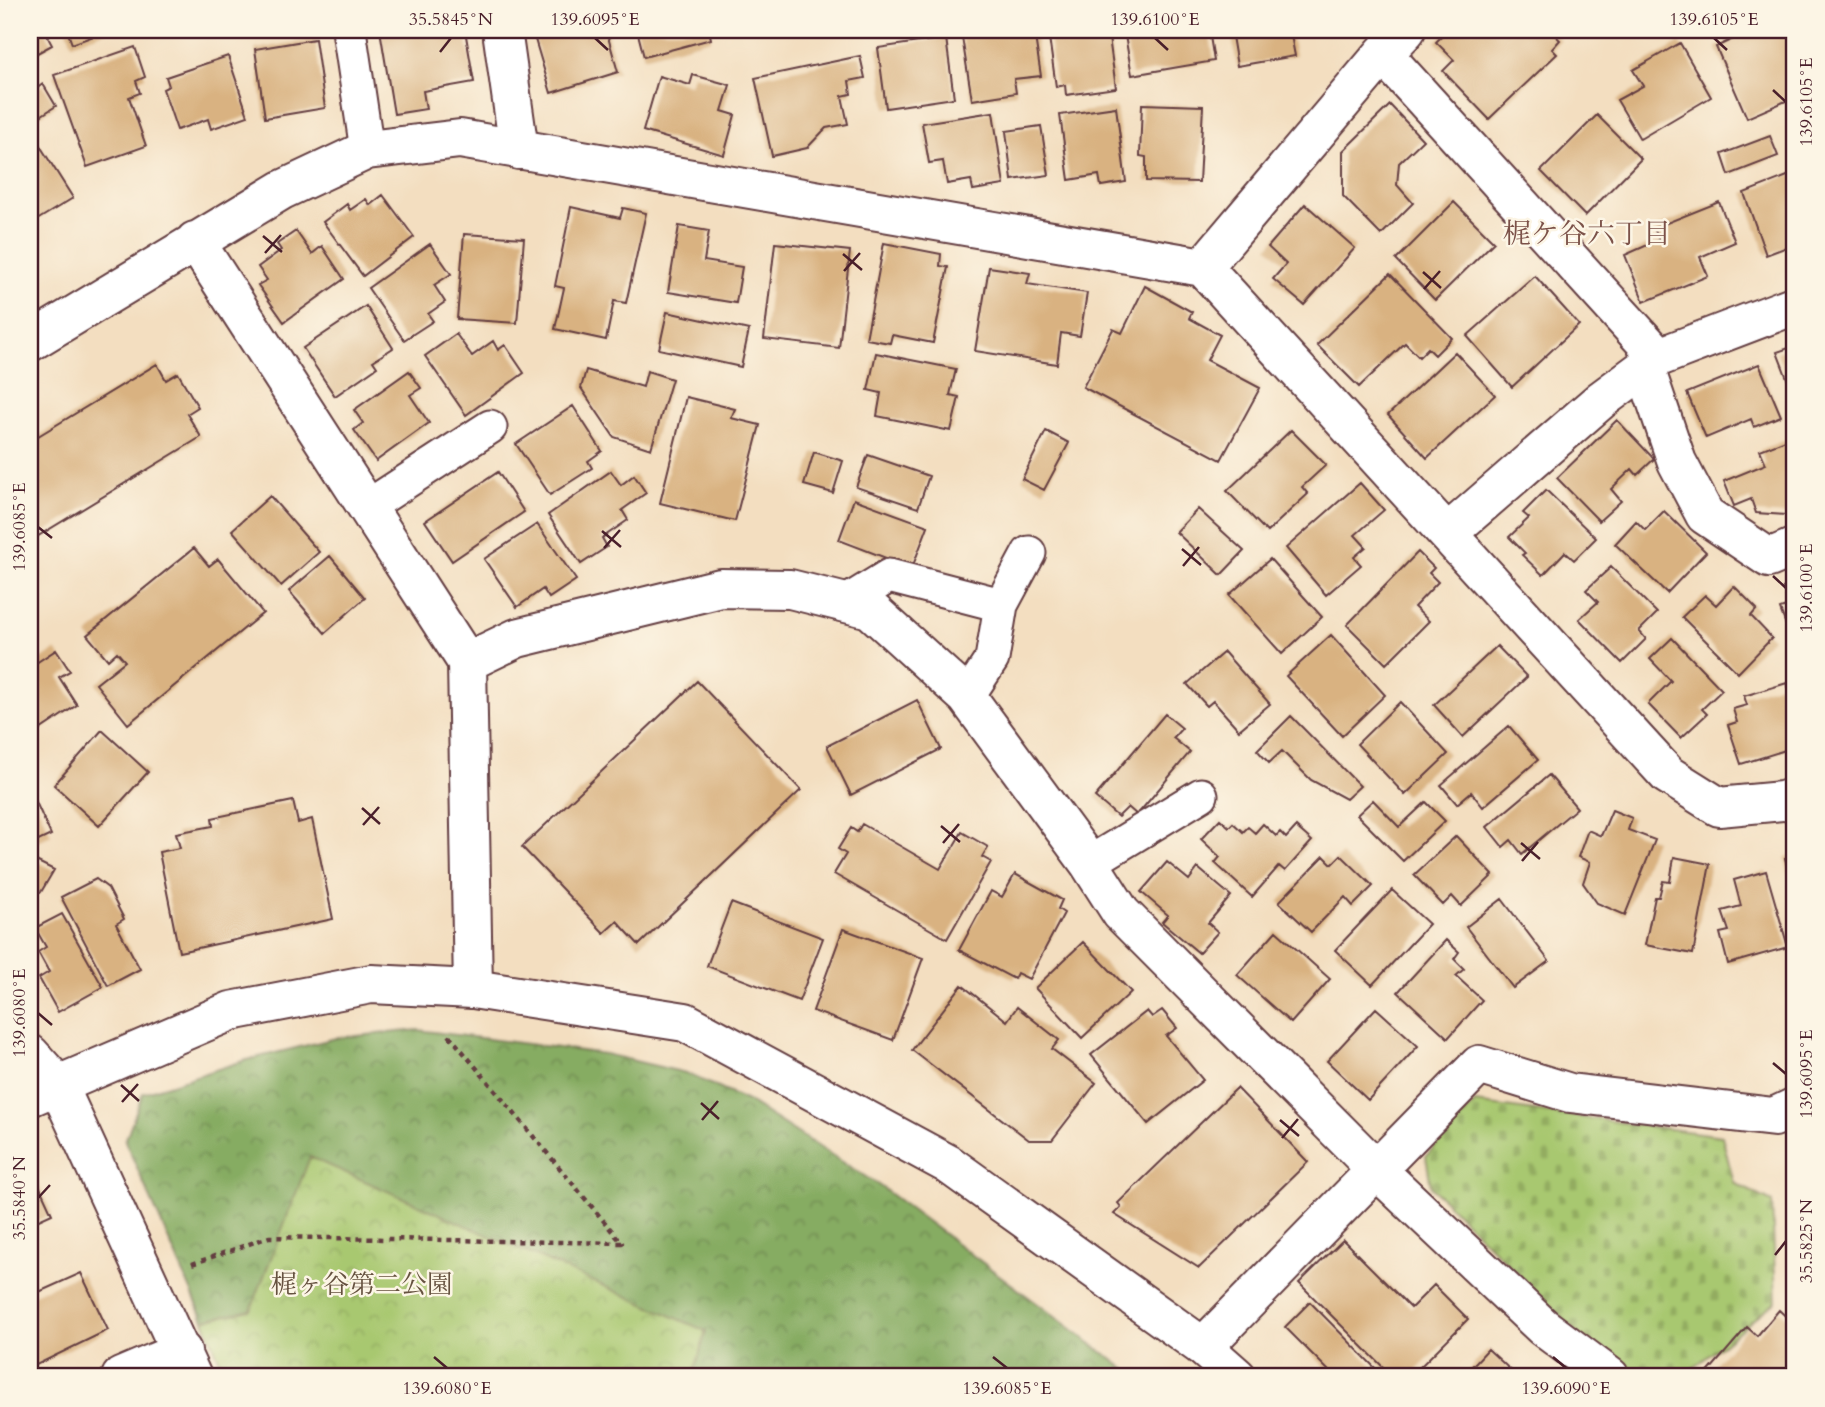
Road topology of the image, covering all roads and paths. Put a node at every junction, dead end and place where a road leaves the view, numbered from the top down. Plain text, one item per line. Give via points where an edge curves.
1 (349, 30) edge
2 (502, 30) edge
3 (1395, 42) edge
4 (367, 150) junction
5 (519, 150) junction
6 (195, 241) junction
7 (1203, 267) junction
8 (1795, 305) edge
9 (30, 342) edge
10 (1652, 362) junction
11 (490, 427) dead end
12 (367, 507) junction
13 (1448, 533) junction
14 (1795, 547) edge
15 (1029, 553) dead end
16 (845, 603) junction
17 (1001, 606) junction
18 (467, 662) junction
19 (967, 696) junction
20 (1201, 795) dead end
21 (1795, 797) edge
22 (1089, 863) junction
23 (408, 986) junction
24 (473, 989) junction
25 (30, 1054) edge
26 (44, 1091) edge
27 (1795, 1107) edge
28 (1377, 1170) junction
29 (148, 1279) junction
30 (1203, 1348) junction
31 (187, 1364) edge
32 (121, 1377) edge
33 (1237, 1377) edge
34 (1609, 1377) edge

1 - 4 lane
2 - 5 street
3 - 7 street
3 - 10 street
4 - 5 street via 460,139
4 - 6 street via 282,190
5 - 7 street
6 - 9 street
6 - 12 street
7 - 13 street
8 - 10 street
10 - 13 street via 1601,400
10 - 14 street via 1677,462 1705,515 1769,558
11 - 12 lane
12 - 18 street
13 - 21 street via 1668,775 1719,807
15 - 17 lane
16 - 17 lane via 888,576
16 - 18 street via 790,589 721,588 517,638
16 - 19 street via 870,609
17 - 19 lane via 992,659
18 - 24 street
19 - 22 street
20 - 22 lane
22 - 28 street via 1121,913
23 - 24 street
23 - 26 street via 371,984 231,1011
23 - 29 path via 622,1243 269,1237
24 - 30 street via 685,1022 947,1164
25 - 26 street
26 - 29 street
27 - 28 street via 1774,1117 1570,1093 1479,1065
28 - 30 street
28 - 34 street via 1544,1326
29 - 31 street
30 - 33 street
31 - 32 street

